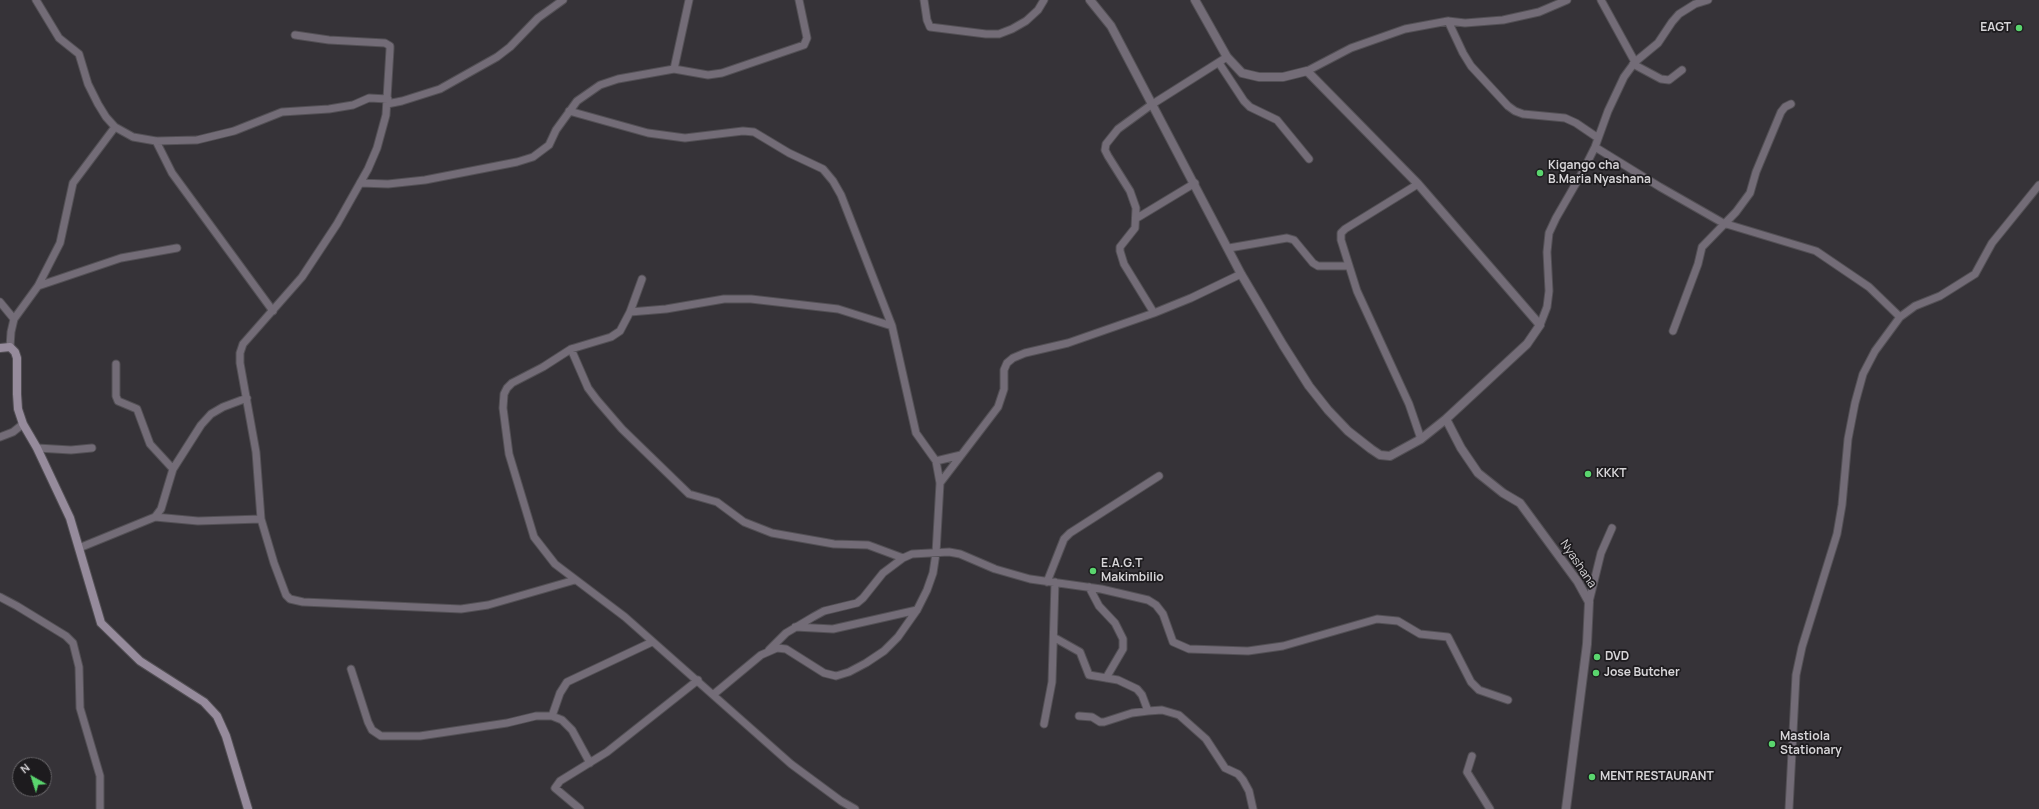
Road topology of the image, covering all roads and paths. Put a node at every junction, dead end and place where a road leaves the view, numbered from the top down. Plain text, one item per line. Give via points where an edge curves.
1 (36, 0) edge
2 (563, 0) edge
3 (688, 0) edge
4 (799, 0) edge
5 (924, 0) edge
6 (1044, 0) edge
7 (1090, 0) edge
8 (1194, 0) edge
9 (1567, 0) edge
10 (1601, 0) edge
11 (1708, 0) edge
12 (1448, 21) junction
13 (295, 35) dead end
14 (1227, 57) junction
15 (1634, 63) junction
16 (1219, 64) junction
17 (674, 70) junction
18 (1682, 70) dead end
19 (1307, 72) junction
20 (387, 102) junction
21 (1791, 104) dead end
22 (1151, 105) junction
23 (569, 111) junction
24 (115, 127) junction
25 (1598, 138) junction
26 (156, 141) junction
27 (1595, 147) junction
28 (1309, 159) dead end
29 (360, 183) junction
30 (1195, 183) junction
31 (1418, 184) junction
32 (2039, 185) edge
33 (1136, 218) junction
34 (1723, 223) junction
35 (177, 248) dead end
36 (1229, 248) junction
37 (1348, 266) junction
38 (1241, 274) junction
39 (642, 279) dead end
40 (38, 286) junction
41 (0, 302) edge
42 (273, 311) junction
43 (630, 312) junction
44 (1154, 314) junction
45 (1900, 317) junction
46 (14, 319) junction
47 (1540, 325) junction
48 (892, 326) junction
49 (1673, 330) dead end
50 (10, 347) junction
51 (0, 348) edge
52 (571, 349) junction
53 (116, 364) dead end
54 (247, 398) junction
55 (1446, 419) junction
56 (23, 424) junction
57 (0, 437) edge
58 (1421, 439) junction
59 (37, 448) junction
60 (92, 448) dead end
61 (962, 455) junction
62 (936, 461) junction
63 (174, 469) junction
64 (1159, 476) dead end
65 (940, 484) junction
66 (155, 517) junction
67 (261, 519) junction
68 (1612, 528) dead end
69 (79, 548) junction
70 (936, 553) junction
71 (903, 558) junction
72 (575, 580) junction
73 (1047, 582) junction
74 (1056, 582) junction
75 (1089, 587) junction
76 (0, 598) edge
77 (1589, 602) junction
78 (917, 610) junction
79 (795, 627) junction
80 (1054, 638) junction
81 (652, 642) junction
82 (769, 650) junction
83 (351, 668) dead end
84 (1106, 678) junction
85 (698, 680) junction
86 (714, 694) junction
87 (1508, 700) dead end
88 (1148, 711) junction
89 (552, 716) junction
90 (1079, 716) dead end
91 (1044, 724) dead end
92 (1472, 756) dead end
93 (590, 763) junction
94 (100, 809) edge
95 (248, 809) edge
96 (580, 809) edge
97 (855, 809) edge
98 (1253, 809) edge
99 (1490, 809) edge
100 (1566, 809) edge
101 (1789, 809) edge

1 - 24 street via 59,38 79,54 88,84 98,104
2 - 20 street via 538,18 497,57 440,89 402,101
3 - 17 street
4 - 17 street via 807,38 804,45 722,73 708,75
5 - 6 street via 930,27 999,34 1012,30 1030,17
7 - 22 street via 1111,26
8 - 14 street
9 - 12 street via 1540,12 1503,20 1465,23
10 - 15 street
11 - 15 street via 1695,4 1679,14 1658,43
12 - 19 street via 1382,36 1351,48
12 - 25 street via 1462,53 1471,66 1515,112 1565,118
13 - 20 street via 388,44 390,49
14 - 16 street
14 - 19 street via 1242,73 1259,77
15 - 18 street via 1661,79 1669,80
15 - 25 street via 1624,77
16 - 22 street
16 - 28 street via 1244,101 1250,107 1277,120
17 - 23 street via 618,78 600,85 586,93
19 - 31 street
20 - 26 street via 369,98 353,105 329,109 282,112 218,136 197,140
20 - 29 street via 377,148
21 - 34 street via 1781,112 1750,193 1736,212
22 - 30 street
22 - 33 street via 1118,129 1106,144 1108,156 1130,192
23 - 29 street via 549,146 533,157 425,180 388,184
23 - 48 street via 648,133 686,138 743,130 754,132 823,169 841,194
24 - 26 street via 133,137
24 - 40 street via 73,183 60,243
25 - 27 street
26 - 42 street via 172,174
27 - 34 street
27 - 47 street via 1549,233 1546,252 1549,291 1547,307
29 - 42 street via 302,277
30 - 33 street
30 - 36 street
31 - 37 street via 1341,233 1340,240
31 - 47 street
32 - 45 street via 1992,243 1975,274 1940,296 1915,306
33 - 44 street via 1135,228 1120,247 1120,251 1124,264
34 - 45 street via 1816,251 1869,287
34 - 49 street via 1702,247
35 - 40 street via 121,258
36 - 37 street via 1287,238 1294,240 1312,263 1318,266
36 - 38 street
37 - 58 street via 1409,404
38 - 44 street
38 - 58 street via 1309,386 1348,431 1371,449 1385,456 1396,454
39 - 43 street
40 - 46 street
41 - 46 street
42 - 54 street via 243,344 240,353
43 - 48 street via 717,300 751,299 838,309
43 - 52 street via 620,331 611,337
44 - 61 street via 1068,343 1013,358 1004,370 1004,389 998,407
45 - 101 street via 1875,351 1863,374 1855,403 1837,534 1796,675
46 - 50 street
47 - 55 street via 1526,344
48 - 62 street via 916,433
50 - 51 main road
50 - 56 main road via 17,358 18,409
52 - 71 street via 588,388 597,400 622,430 689,494 716,502 744,522 772,533 822,542 868,545
52 - 72 street via 543,368 512,383 504,394 503,408 509,454 534,536 555,564
53 - 63 street via 118,401 137,409 150,444
54 - 63 street via 211,414
54 - 67 street via 256,452
55 - 58 street
55 - 77 street, Nyashana via 1478,473 1520,503 1578,582
56 - 57 street via 13,432
56 - 59 main road
59 - 60 street
59 - 69 main road via 59,493
61 - 62 street
61 - 65 street
62 - 65 street
63 - 66 street via 161,508
64 - 73 street via 1070,533 1064,539
65 - 70 street
66 - 67 street via 198,521
66 - 69 street
67 - 72 street via 283,590 290,599 296,601 461,609 488,605
68 - 77 street via 1599,560
69 - 95 main road via 101,623 140,661 204,702 217,716 226,736
70 - 71 street via 912,554
70 - 73 street via 960,554 1000,570
70 - 78 street via 927,590
71 - 79 street via 883,573 857,603 824,611
72 - 81 street via 596,593
73 - 74 street
74 - 75 street
74 - 80 street
75 - 84 street via 1099,606 1115,623 1123,639 1123,649
75 - 87 street via 1148,600 1163,614 1173,642 1189,649 1248,652 1284,646 1377,619 1398,622 1420,634 1448,637 1472,682 1479,690
76 - 94 street via 66,636 73,643 79,667 80,708 100,776
77 - 100 street, Nyashana via 1587,644
78 - 79 street via 833,629
78 - 82 street via 898,637 884,651 861,666 836,676 824,673 786,649
79 - 82 street
80 - 84 street via 1080,652 1089,675
80 - 91 street via 1052,682
81 - 85 street
81 - 89 street via 567,682
82 - 86 street
83 - 89 street via 368,722 372,730 381,736 420,736 536,716
84 - 88 street via 1118,680 1137,689
85 - 86 street
85 - 93 street
86 - 97 street via 791,764 840,801
88 - 90 street via 1104,722 1092,717
88 - 98 street via 1172,712 1198,731 1225,768 1238,774 1246,784
89 - 93 street via 562,720 572,730
92 - 99 street via 1468,772
93 - 96 street via 569,774 555,788

